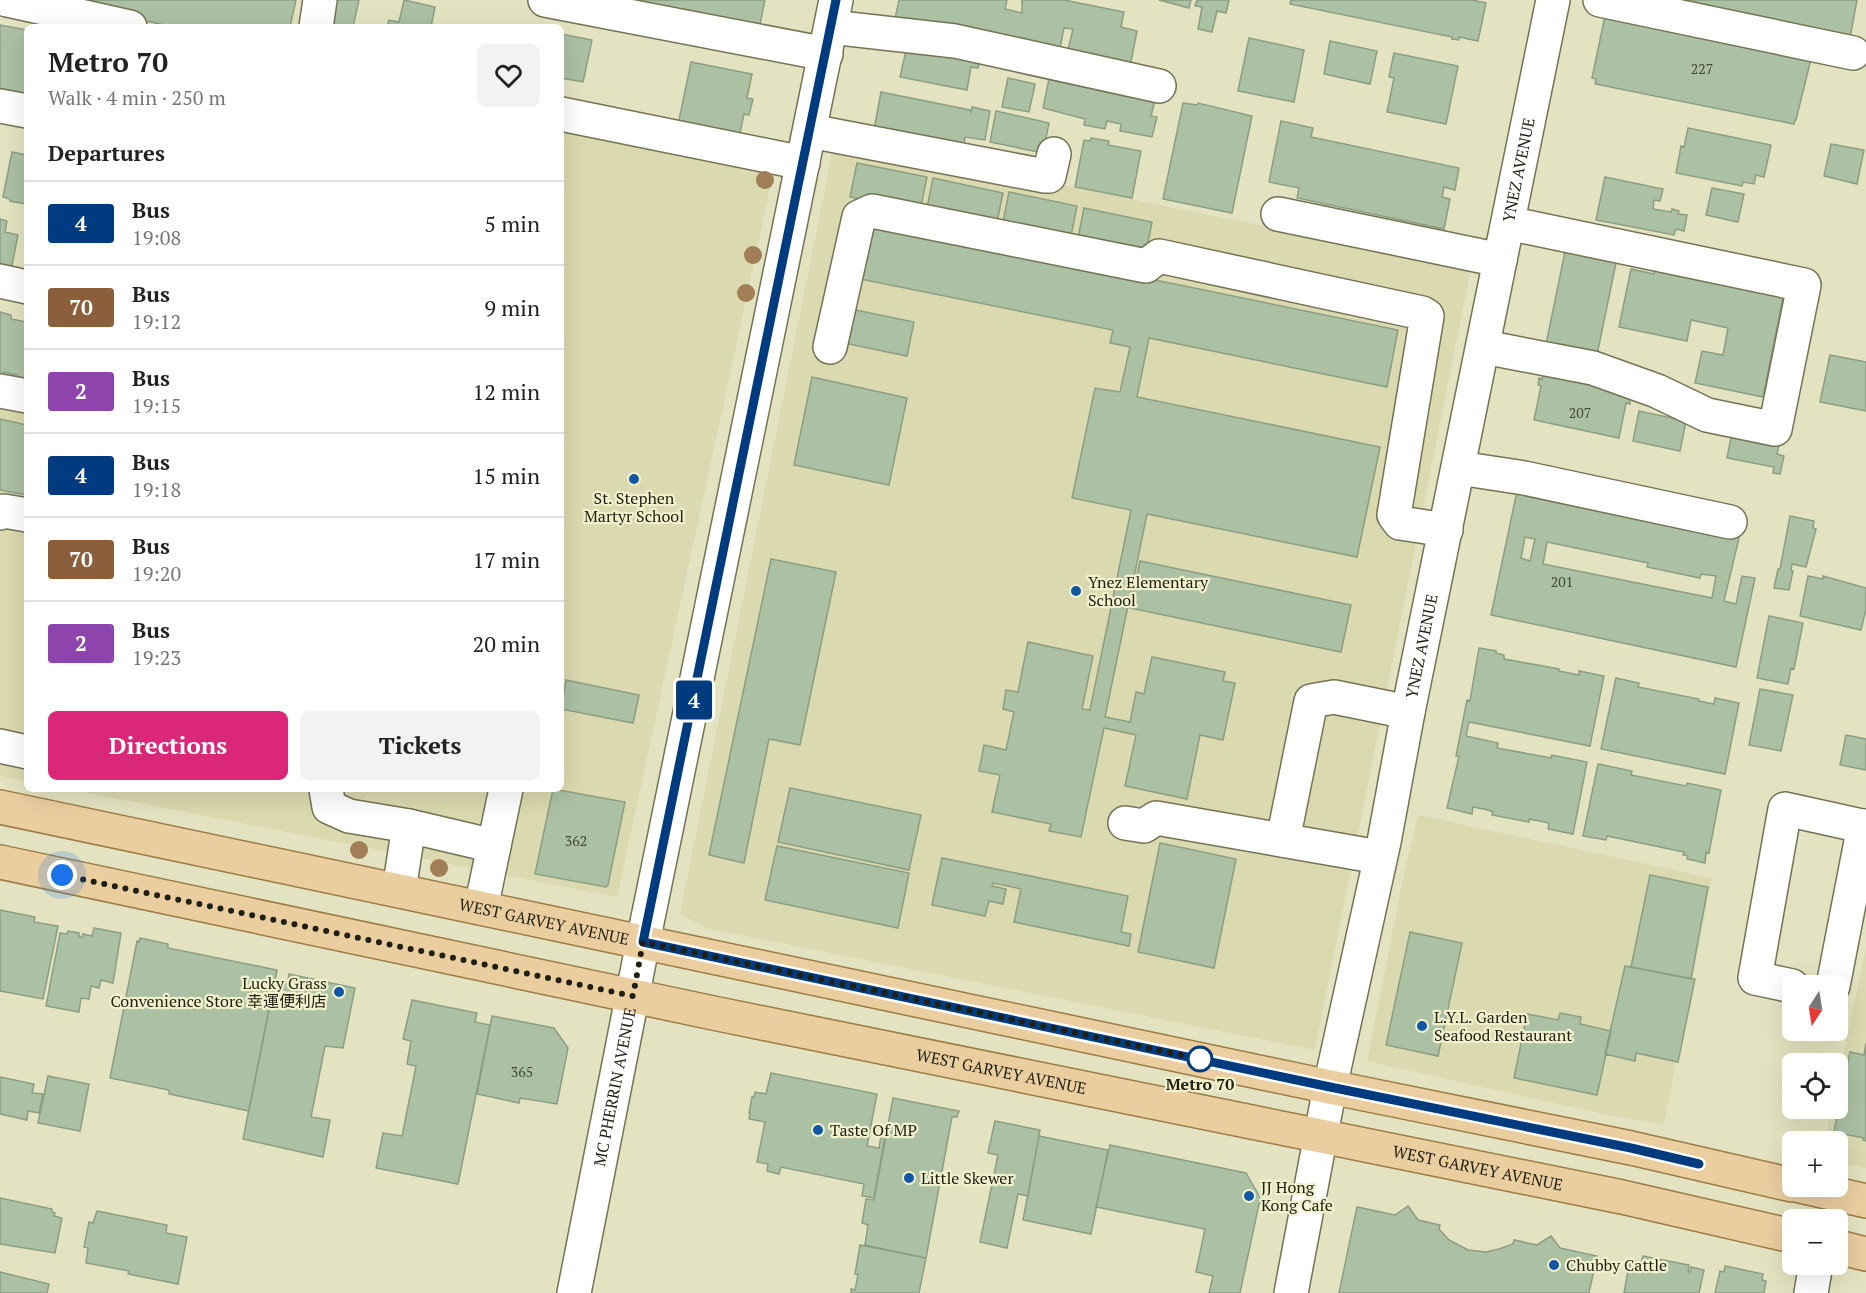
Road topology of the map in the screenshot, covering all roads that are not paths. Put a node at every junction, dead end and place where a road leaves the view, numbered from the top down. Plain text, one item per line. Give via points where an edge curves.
1 (7, 0) edge
2 (320, 0) edge
3 (545, 0) edge
4 (1553, 0) edge
5 (1600, 0) edge
6 (116, 24) edge
7 (316, 24) edge
8 (831, 27) edge
9 (1852, 53) dead end
10 (1159, 86) dead end
11 (0, 106) edge
12 (24, 110) edge
13 (564, 115) edge
14 (810, 131) junction
15 (1054, 154) dead end
16 (803, 163) junction
17 (1278, 214) dead end
18 (1508, 223) junction
19 (1500, 260) junction
20 (0, 281) edge
21 (24, 286) edge
22 (830, 346) dead end
23 (1484, 347) junction
24 (0, 391) edge
25 (24, 395) edge
26 (1459, 468) junction
27 (0, 513) edge
28 (24, 514) edge
29 (1730, 522) dead end
30 (1446, 530) junction
31 (1408, 712) junction
32 (0, 746) edge
33 (24, 751) edge
34 (326, 792) edge
35 (505, 792) edge
36 (0, 807) edge
37 (1125, 823) dead end
38 (409, 826) junction
39 (1865, 827) edge
40 (1283, 840) junction
41 (494, 846) junction
42 (1379, 857) junction
43 (0, 862) edge
44 (399, 890) junction
45 (482, 908) junction
46 (643, 942) junction
47 (1835, 975) edge
48 (1782, 984) edge
49 (633, 996) junction
50 (1330, 1087) junction
51 (1322, 1136) junction
52 (1699, 1164) junction
53 (1782, 1183) edge
54 (1848, 1197) edge
55 (1866, 1201) edge
56 (1689, 1213) junction
57 (1782, 1234) edge
58 (1848, 1250) edge
59 (1866, 1254) edge
60 (1814, 1275) edge
61 (574, 1293) edge
62 (1291, 1293) edge
63 (1811, 1293) edge

1 - 6 street
2 - 7 street
3 - 8 street
4 - 18 street, YNEZ AVENUE
5 - 9 street
8 - 10 street via 955,41
8 - 14 street, MC PHERRIN AVENUE
11 - 12 street
13 - 16 street
14 - 15 street via 1044,176 1049,176
14 - 16 street, MC PHERRIN AVENUE
16 - 46 street, MC PHERRIN AVENUE
17 - 19 street
18 - 19 street, YNEZ AVENUE
18 - 23 street via 1804,285 1775,429 1707,415 1657,391 1593,368
19 - 23 street, YNEZ AVENUE
20 - 21 street
22 - 30 street via 859,217 872,211 1146,266 1159,256 1422,313 1427,316 1394,515 1400,523
23 - 26 street, YNEZ AVENUE
24 - 25 street
26 - 29 street
26 - 30 street, YNEZ AVENUE
27 - 28 street
30 - 31 street, YNEZ AVENUE
31 - 40 street via 1334,697 1311,701
31 - 42 street, YNEZ AVENUE
32 - 33 street
34 - 38 street via 329,807 349,816
35 - 41 street
36 - 44 main road, WEST GARVEY AVENUE
37 - 40 street via 1144,826 1156,818
38 - 41 street
38 - 44 street
39 - 47 street
39 - 48 street via 1785,809 1755,978
40 - 42 street
41 - 45 street
42 - 50 street, YNEZ AVENUE
43 - 49 main road, WEST GARVEY AVENUE
44 - 45 main road, WEST GARVEY AVENUE
45 - 46 main road, WEST GARVEY AVENUE
46 - 49 street, MC PHERRIN AVENUE
46 - 50 main road, WEST GARVEY AVENUE
49 - 51 main road, WEST GARVEY AVENUE
49 - 61 street, MC PHERRIN AVENUE
50 - 51 street, YNEZ AVENUE
50 - 52 main road, WEST GARVEY AVENUE
51 - 56 main road, WEST GARVEY AVENUE
51 - 62 street, YNEZ AVENUE
52 - 53 main road, WEST GARVEY AVENUE
52 - 56 main road
54 - 55 main road
56 - 57 main road, WEST GARVEY AVENUE
58 - 59 main road
60 - 63 street

